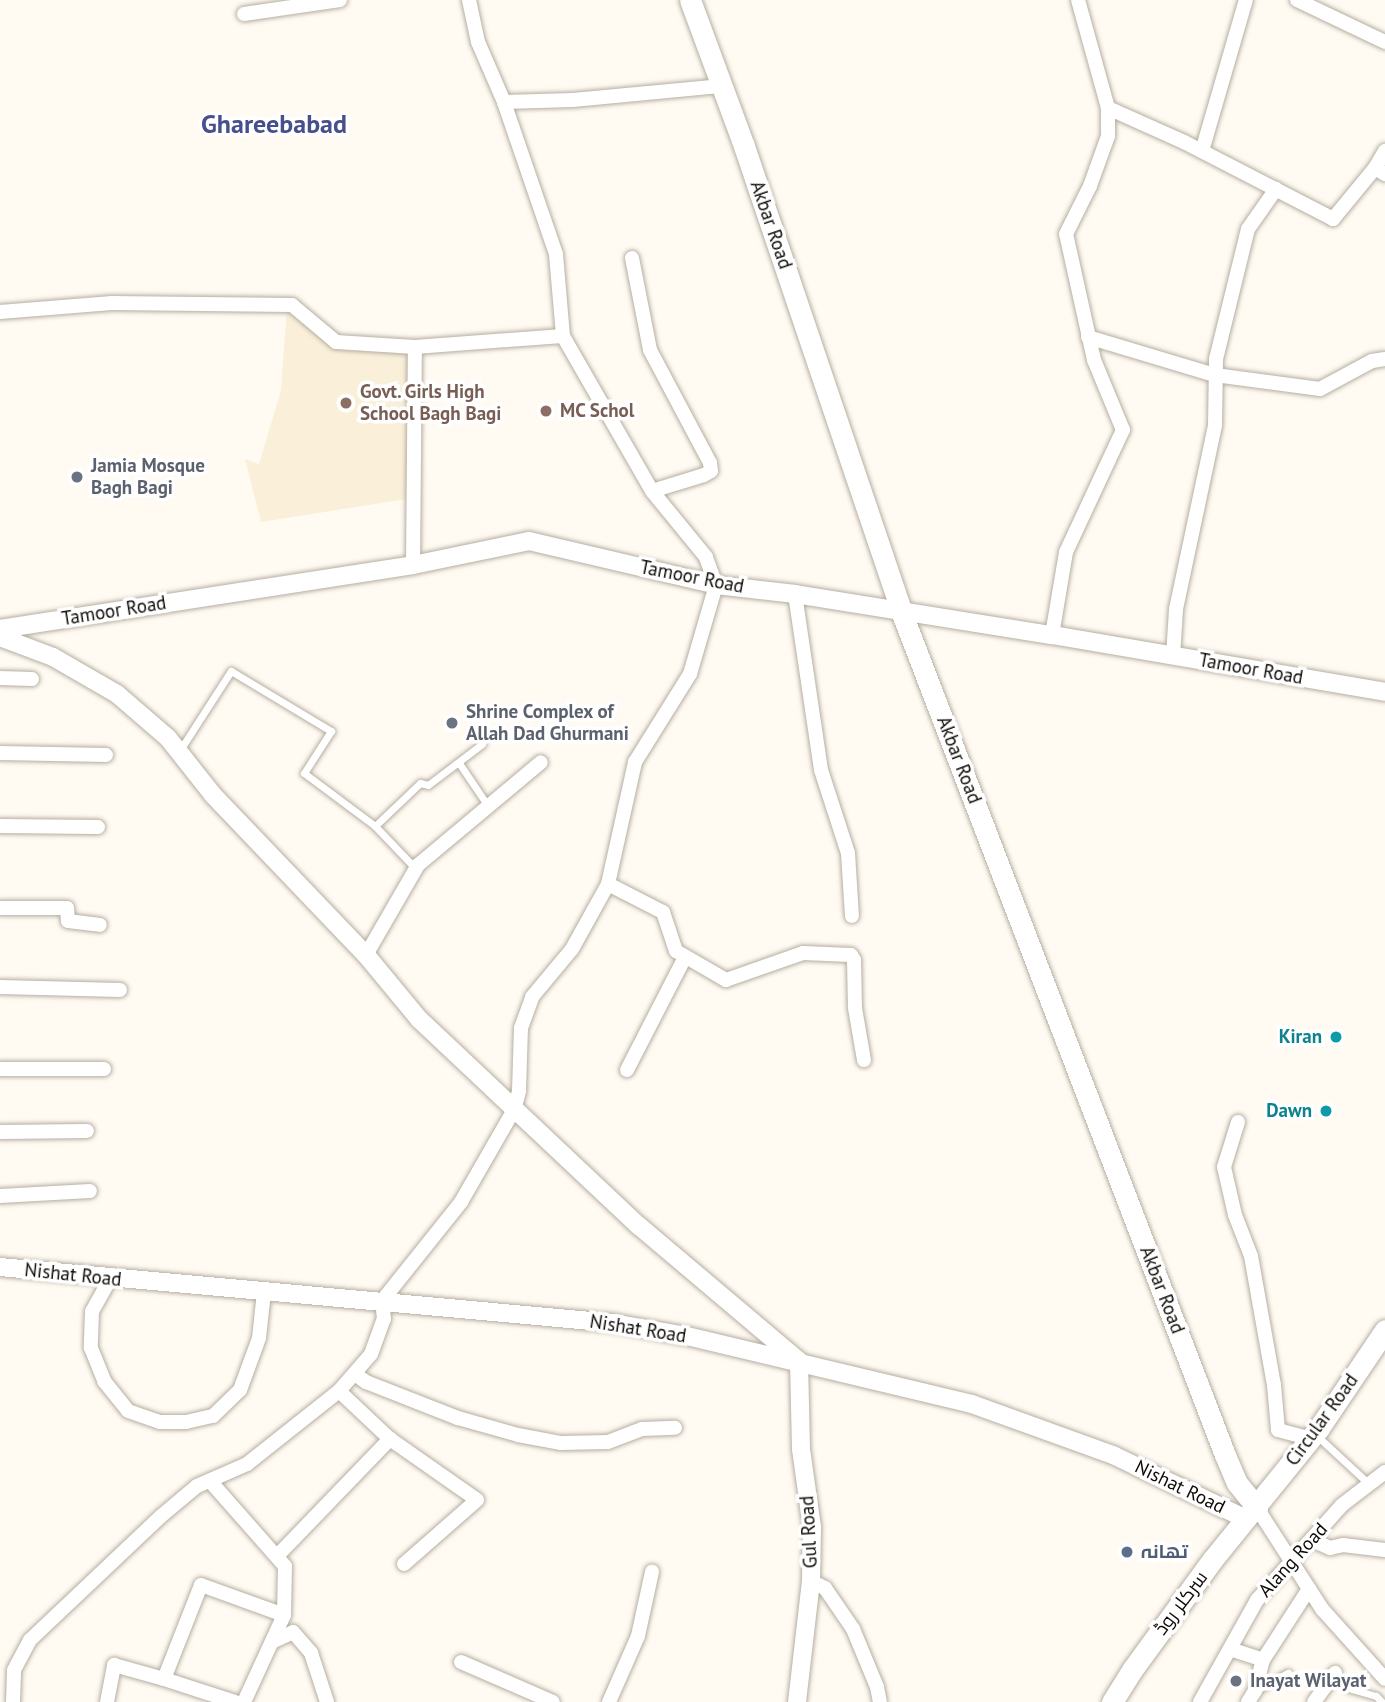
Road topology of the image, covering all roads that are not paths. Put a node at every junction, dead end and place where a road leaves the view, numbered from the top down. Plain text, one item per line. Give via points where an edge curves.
1 (340, 0) edge
2 (469, 0) edge
3 (690, 0) edge
4 (1078, 0) edge
5 (1246, 0) edge
6 (1297, 0) edge
7 (244, 14) dead end
8 (1385, 42) edge
9 (722, 86) junction
10 (504, 102) junction
11 (1108, 108) junction
12 (1385, 150) edge
13 (1202, 151) junction
14 (1380, 171) edge
15 (1276, 189) junction
16 (632, 258) dead end
17 (0, 312) edge
18 (563, 336) junction
19 (1088, 337) junction
20 (415, 346) junction
21 (1385, 359) edge
22 (1215, 375) junction
23 (652, 491) junction
24 (413, 565) junction
25 (716, 585) junction
26 (796, 594) junction
27 (901, 611) junction
28 (0, 629) edge
29 (1052, 635) junction
30 (0, 638) edge
31 (1173, 656) junction
32 (0, 678) edge
33 (32, 679) dead end
34 (1385, 692) edge
35 (482, 744) dead end
36 (179, 752) junction
37 (0, 753) edge
38 (106, 755) dead end
39 (541, 762) dead end
40 (459, 764) junction
41 (488, 806) junction
42 (0, 827) edge
43 (98, 827) dead end
44 (375, 827) junction
45 (416, 869) junction
46 (608, 884) junction
47 (0, 908) edge
48 (852, 916) dead end
49 (100, 925) dead end
50 (366, 956) junction
51 (685, 957) junction
52 (0, 987) edge
53 (120, 990) dead end
54 (864, 1060) dead end
55 (0, 1069) edge
56 (104, 1069) dead end
57 (627, 1070) dead end
58 (513, 1110) junction
59 (1238, 1122) dead end
60 (87, 1131) dead end
61 (0, 1132) edge
62 (90, 1191) dead end
63 (0, 1196) edge
64 (0, 1267) edge
65 (110, 1279) junction
66 (264, 1292) junction
67 (382, 1301) junction
68 (1385, 1330) edge
69 (799, 1361) junction
70 (355, 1374) junction
71 (339, 1391) junction
72 (675, 1428) dead end
73 (1313, 1436) junction
74 (390, 1439) junction
75 (1385, 1472) edge
76 (210, 1481) junction
77 (1369, 1484) junction
78 (1251, 1513) junction
79 (1312, 1540) junction
80 (1385, 1550) edge
81 (277, 1556) junction
82 (1292, 1563) junction
83 (404, 1564) dead end
84 (652, 1572) dead end
85 (811, 1581) junction
86 (1310, 1590) junction
87 (284, 1615) junction
88 (274, 1641) junction
89 (1230, 1649) junction
90 (1263, 1660) junction
91 (461, 1662) dead end
92 (1288, 1673) dead end
93 (1335, 1673) dead end
94 (164, 1679) junction
95 (1385, 1679) edge
96 (1348, 1688) dead end
97 (1252, 1697) edge
98 (1383, 1701) edge
99 (13, 1702) edge
100 (107, 1702) edge
101 (235, 1702) edge
102 (244, 1702) edge
103 (327, 1702) edge
104 (553, 1702) edge
105 (609, 1702) edge
106 (797, 1702) edge
107 (880, 1702) edge
108 (1112, 1702) edge
109 (1200, 1702) edge
110 (1314, 1702) edge

1 - 7 street
2 - 10 street via 478,42
3 - 9 main road, Akbar Road
4 - 11 street
5 - 13 street
6 - 8 street
9 - 10 street
9 - 27 main road, Akbar Road
10 - 18 street via 556,254
11 - 13 street
11 - 19 street via 1108,136 1066,234
12 - 14 street
13 - 15 street
14 - 15 street via 1333,219
15 - 22 street via 1248,229
16 - 23 street via 650,350 711,471
17 - 20 street via 112,303 292,305 336,342
18 - 20 street
18 - 23 street
19 - 22 street
19 - 29 street via 1123,430 1066,552
20 - 24 street
21 - 22 street via 1371,361 1320,389
22 - 31 street via 1214,425 1177,609
23 - 25 street via 706,557
24 - 25 street, Tamoor Road via 530,541
24 - 28 street, Tamoor Road
25 - 26 street, Tamoor Road
25 - 46 street via 690,674 635,762
26 - 27 street, Tamoor Road
26 - 48 street via 821,770 848,853
27 - 29 street, Tamoor Road
27 - 78 main road, Akbar Road
29 - 31 street, Tamoor Road
30 - 36 street via 53,657 117,694
31 - 34 street, Tamoor Road
32 - 33 street
35 - 40 lane
36 - 44 lane via 231,671 331,731 304,773
36 - 50 street via 213,795
37 - 38 street
39 - 41 street
40 - 41 lane
40 - 44 lane via 428,785 420,783
41 - 45 street
42 - 43 street
44 - 45 lane
45 - 50 street
46 - 51 street via 663,912 676,951
46 - 58 street via 572,949 532,997 521,1028 519,1091
47 - 49 street via 67,908 68,922
50 - 58 street via 419,1019
51 - 54 street via 726,980 803,953 851,955
51 - 57 street
52 - 53 street
55 - 56 street
58 - 67 street via 461,1202
58 - 69 street via 639,1226
59 - 73 street via 1224,1167 1251,1256 1275,1385 1278,1430
60 - 61 street
62 - 63 street
64 - 65 street, Nishat Road
65 - 66 street, Nishat Road
65 - 66 street via 92,1311 91,1348 104,1381 128,1410 160,1422 213,1416 240,1390 259,1338
66 - 67 street, Nishat Road
67 - 69 street, Nishat Road via 612,1323
67 - 70 street via 384,1319 371,1354
68 - 73 main road, Circular Road
69 - 78 street, Nishat Road via 972,1404 1113,1455
69 - 85 street, Gul Road via 801,1449 812,1527
70 - 71 street
70 - 72 street via 457,1418 561,1443 608,1442 642,1429
71 - 74 street
71 - 76 street via 247,1464
73 - 77 lane
73 - 78 main road, Circular Road
74 - 81 street
74 - 83 street via 477,1500
75 - 77 street, Alang Road
76 - 81 street
76 - 99 street via 197,1486 160,1517 30,1640 14,1670
77 - 79 street, Alang Road via 1342,1505
78 - 82 street
78 - 108 main road, سرکلر روڈ
79 - 80 street via 1330,1548
79 - 82 street, Alang Road
81 - 87 street via 285,1566
82 - 86 street
82 - 89 street, Alang Road via 1257,1600
84 - 105 street via 638,1636
85 - 106 street, Gul Road
85 - 107 street via 825,1588 853,1629
86 - 90 street
86 - 95 street
87 - 88 street
87 - 94 street via 201,1585
88 - 102 street
88 - 103 street via 293,1632 311,1653
89 - 90 street
89 - 109 street, Alang Road
90 - 97 street
91 - 104 street
92 - 97 lane
93 - 110 street
94 - 100 street via 114,1665
94 - 101 street
96 - 98 lane

